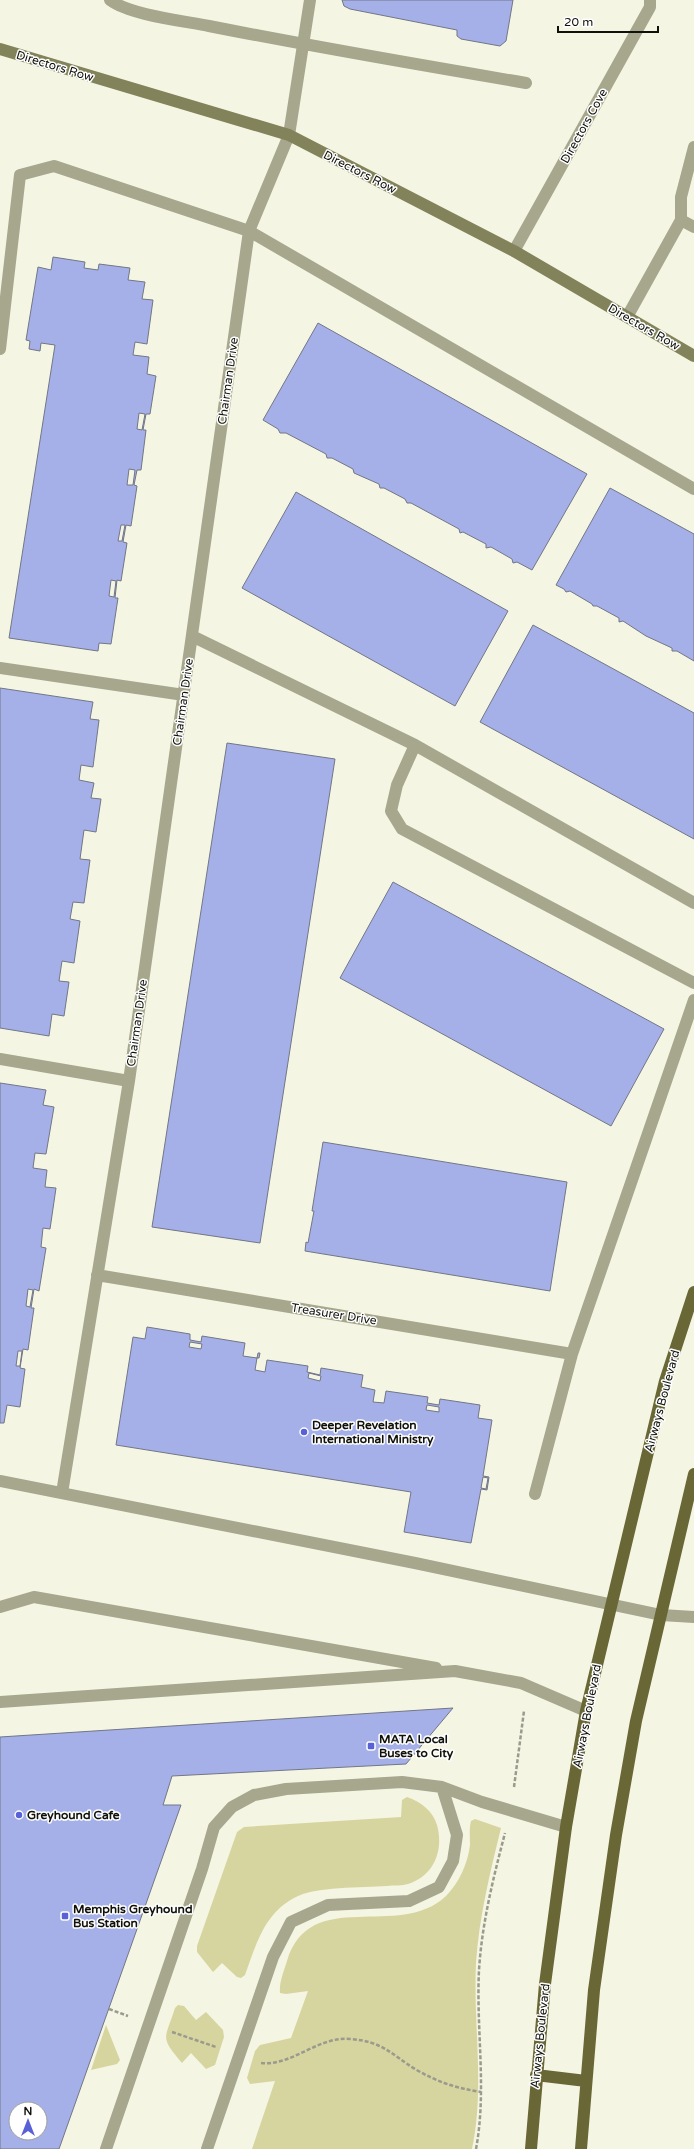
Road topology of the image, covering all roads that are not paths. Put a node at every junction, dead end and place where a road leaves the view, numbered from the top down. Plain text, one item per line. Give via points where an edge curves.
1 (110, 0) edge
2 (310, 0) edge
3 (650, 0) edge
4 (303, 45) junction
5 (0, 49) edge
6 (526, 83) dead end
7 (289, 135) junction
8 (694, 147) edge
9 (681, 220) junction
10 (694, 227) edge
11 (249, 231) junction
12 (514, 251) junction
13 (627, 317) junction
14 (0, 349) edge
15 (694, 356) edge
16 (694, 489) edge
17 (192, 636) junction
18 (0, 668) edge
19 (184, 695) junction
20 (415, 745) junction
21 (694, 903) edge
22 (694, 983) edge
23 (694, 1000) edge
24 (0, 1059) edge
25 (129, 1080) junction
26 (97, 1275) junction
27 (694, 1292) edge
28 (572, 1354) junction
29 (694, 1474) edge
30 (0, 1481) edge
31 (62, 1493) junction
32 (535, 1494) dead end
33 (611, 1603) junction
34 (0, 1606) edge
35 (661, 1615) junction
36 (694, 1617) edge
37 (454, 1671) junction
38 (0, 1702) edge
39 (586, 1711) junction
40 (442, 1787) junction
41 (566, 1827) junction
42 (536, 2075) junction
43 (586, 2081) junction
44 (106, 2149) edge
45 (207, 2149) edge
46 (531, 2149) edge
47 (581, 2149) edge

1 - 4 street via 127,8 158,16
2 - 4 street, Chairman Drive
3 - 12 street, Directors Cove via 650,7
4 - 6 street
4 - 7 street, Chairman Drive
5 - 7 street, Directors Row
7 - 11 street, Chairman Drive
7 - 12 street, Directors Row
8 - 9 street via 681,197
9 - 10 street
9 - 13 street
11 - 14 street via 54,166 20,175
11 - 16 street
11 - 17 street, Chairman Drive
12 - 13 street, Directors Row
13 - 15 street, Directors Row
17 - 19 street, Chairman Drive
17 - 20 street
18 - 19 street
19 - 25 street, Chairman Drive
20 - 21 street
20 - 22 street via 397,785 392,811 402,829
23 - 28 street
24 - 25 street
25 - 26 street, Chairman Drive
26 - 28 street, Treasurer Drive
26 - 31 street, Chairman Drive
27 - 33 main road, Airways Boulevard via 665,1381
28 - 32 street
29 - 35 main road
30 - 31 street
31 - 33 street
33 - 35 street
33 - 39 main road, Airways Boulevard
34 - 37 street via 34,1597
35 - 36 street
35 - 43 main road via 636,1721 616,1835 594,1990
37 - 38 street
37 - 39 street via 521,1684
39 - 41 main road, Airways Boulevard
40 - 41 street
40 - 44 street via 402,1782 286,1788 254,1795 232,1807 214,1827
40 - 45 street via 457,1835 453,1861 440,1888 409,1901 328,1905 291,1922 273,1957
41 - 42 main road, Airways Boulevard via 544,1984
42 - 43 main road
42 - 46 main road, Airways Boulevard
43 - 47 main road

